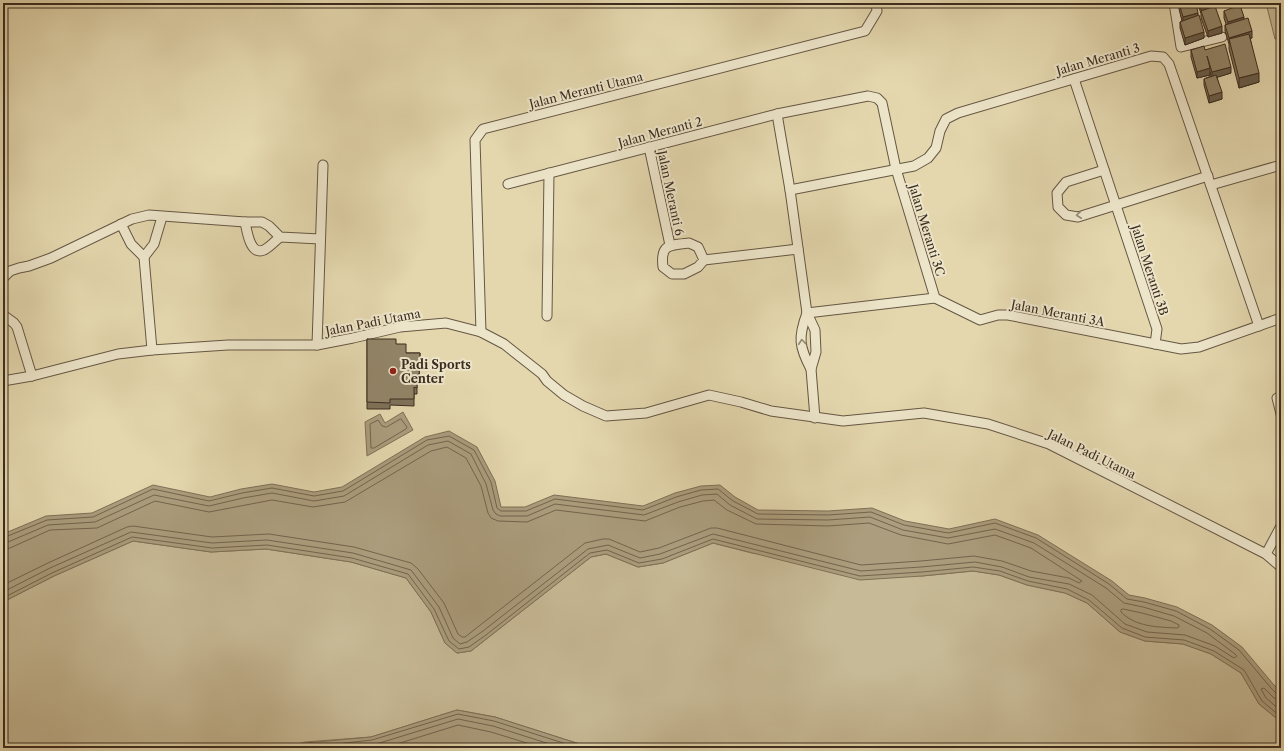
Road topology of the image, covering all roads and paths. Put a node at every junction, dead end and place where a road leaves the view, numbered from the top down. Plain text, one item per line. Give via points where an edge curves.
1 (876, 3) edge
2 (1174, 3) edge
3 (1222, 37) dead end
4 (1074, 79) junction
5 (777, 114) junction
6 (649, 147) junction
7 (323, 165) dead end
8 (1281, 165) edge
9 (896, 169) junction
10 (1104, 170) junction
11 (549, 173) junction
12 (1210, 180) junction
13 (508, 184) dead end
14 (790, 190) junction
15 (1116, 205) junction
16 (162, 217) junction
17 (245, 222) junction
18 (121, 224) junction
19 (280, 237) junction
20 (320, 239) junction
21 (670, 245) junction
22 (798, 249) junction
23 (144, 257) junction
24 (704, 260) junction
25 (3, 278) edge
26 (935, 298) junction
27 (807, 313) junction
28 (3, 315) edge
29 (547, 316) dead end
30 (1281, 318) edge
31 (1259, 326) junction
32 (481, 332) junction
33 (1155, 344) junction
34 (317, 345) junction
35 (152, 350) junction
36 (811, 369) junction
37 (32, 376) junction
38 (3, 381) edge
39 (1277, 398) dead end
40 (1281, 414) edge
41 (815, 418) junction
42 (1281, 526) edge
43 (1266, 554) junction
44 (1281, 567) edge

1 - 32 street, Jalan Meranti Utama via 877,11 866,31 482,129 476,140
2 - 3 street via 1181,47
4 - 9 street, Jalan Meranti 3 via 958,113 946,119 936,148 928,158 914,166
4 - 10 street, Jalan Meranti 3B
4 - 12 street, Jalan Meranti 3 via 1151,56 1163,57 1170,64
5 - 6 street, Jalan Meranti 2
5 - 9 street, Jalan Meranti 2 via 868,96 877,98 882,103
5 - 14 street
6 - 11 street, Jalan Meranti 2
6 - 21 street, Jalan Meranti 6
7 - 20 street
8 - 12 street
9 - 14 street, Jalan Meranti 3
9 - 26 street, Jalan Meranti 3C
10 - 15 street, Jalan Meranti 3B
15 -> 10 street via 1078,217 1066,215 1058,207 1057,193 1066,182
11 - 13 street, Jalan Meranti 2
11 - 29 street
12 - 15 street
12 - 31 street, Jalan Meranti 3
14 - 22 street
15 - 33 street, Jalan Meranti 3B via 1157,329
16 - 17 street
16 - 18 street via 149,215
16 - 23 street via 154,244
17 - 19 street via 262,222
17 - 19 street via 249,239 254,248 260,251 265,250
18 - 23 street via 131,244
18 - 25 street via 51,258 10,271
19 - 20 street
20 - 34 street
21 - 24 street, Jalan Meranti 6 via 689,243 698,247
21 - 24 street, Jalan Meranti 6 via 664,250 662,258 663,267 672,274 684,274 698,267
22 - 24 street
22 - 27 street
23 - 35 street
26 - 27 street
26 - 33 street, Jalan Meranti 3A via 980,320 1008,315
27 - 36 street via 815,330 816,352
36 -> 27 street via 803,354 800,331
28 - 37 street via 17,327
30 - 31 street, Jalan Meranti 3A
31 - 33 street, Jalan Meranti 3A via 1199,347 1181,349
32 - 34 street, Jalan Padi Utama via 446,323 424,324
32 - 41 street, Jalan Padi Utama via 521,356 564,395 606,416 646,413 709,395 771,411
34 - 35 street, Jalan Padi Utama via 228,345
35 - 37 street, Jalan Padi Utama via 118,354
36 - 41 street
37 - 38 street, Jalan Padi Utama
39 - 40 street
41 - 43 street, Jalan Padi Utama via 843,421 924,414 988,424 1049,444
42 - 43 street
43 - 44 street, Jalan Padi Utama

